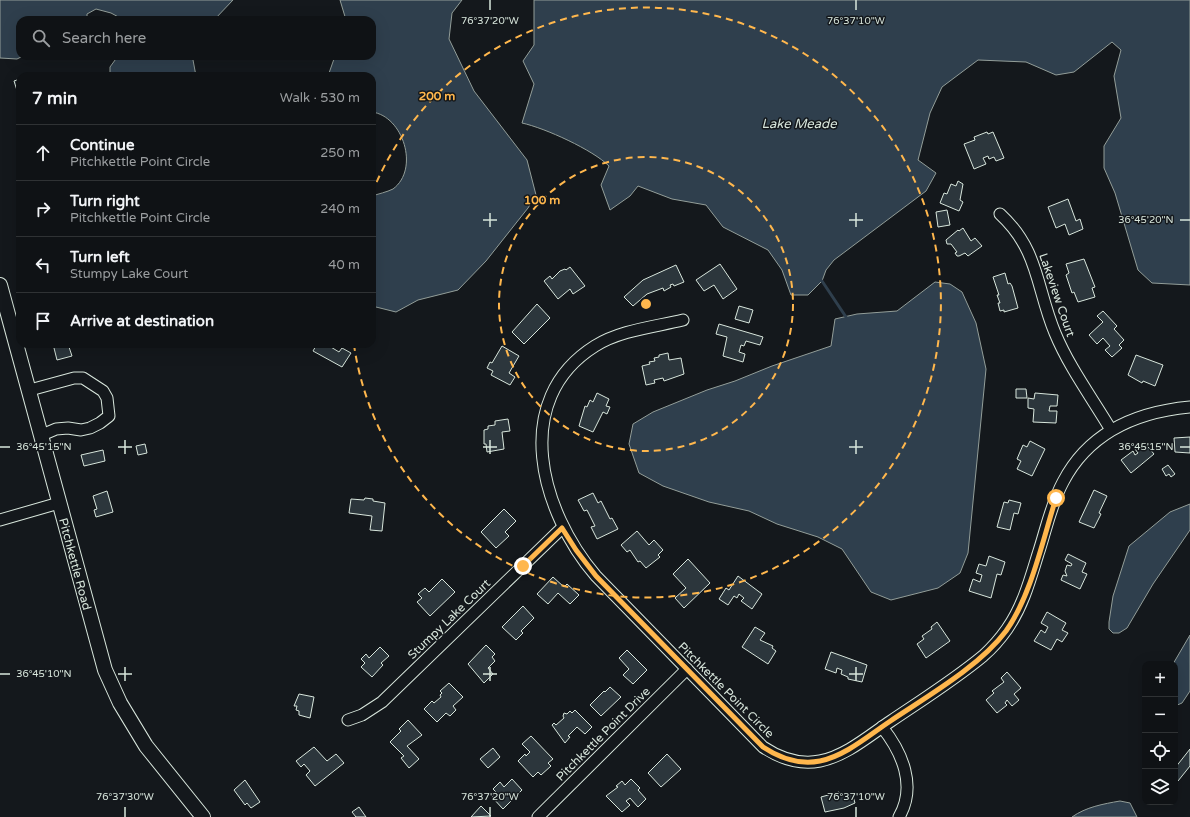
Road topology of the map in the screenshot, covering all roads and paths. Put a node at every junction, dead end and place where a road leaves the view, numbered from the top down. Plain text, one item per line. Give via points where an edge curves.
1 (1000, 214) dead end
2 (0, 285) edge
3 (683, 320) dead end
4 (16, 341) edge
5 (18, 348) edge
6 (30, 390) junction
7 (1190, 407) edge
8 (1111, 430) junction
9 (42, 435) junction
10 (60, 503) junction
11 (0, 520) edge
12 (562, 528) junction
13 (687, 669) junction
14 (348, 720) dead end
15 (882, 727) junction
16 (203, 817) edge
17 (538, 817) edge
18 (899, 817) edge

1 - 8 street, Lakeview Court via 1021,237 1038,275 1055,332 1065,354
2 - 4 main road, Pitchkettle Road
3 - 12 street, Pitchkettle Point Circle via 622,335 596,346 574,363 556,387 545,412 542,444 548,487
5 - 6 main road, Pitchkettle Road
6 - 9 main road, Pitchkettle Road
6 - 9 street via 83,378 103,391 108,398 108,416 100,424 81,430 56,429
7 - 8 street, Pitchkettle Point Circle via 1148,413 1132,418
8 - 15 street, Pitchkettle Point Circle via 1082,455 1064,481 1056,498 1024,597 1006,631 983,656
9 - 10 main road, Pitchkettle Road
10 - 11 street
10 - 16 main road, Pitchkettle Road via 84,600 108,677 120,704 146,746
12 - 13 street, Pitchkettle Point Circle via 596,576
12 - 14 street, Stumpy Lake Court via 382,702 362,715
13 - 15 street, Pitchkettle Point Circle via 763,747 784,759 808,762 834,757
13 - 17 street, Pitchkettle Point Drive
15 - 18 street via 897,749 907,779 905,803

